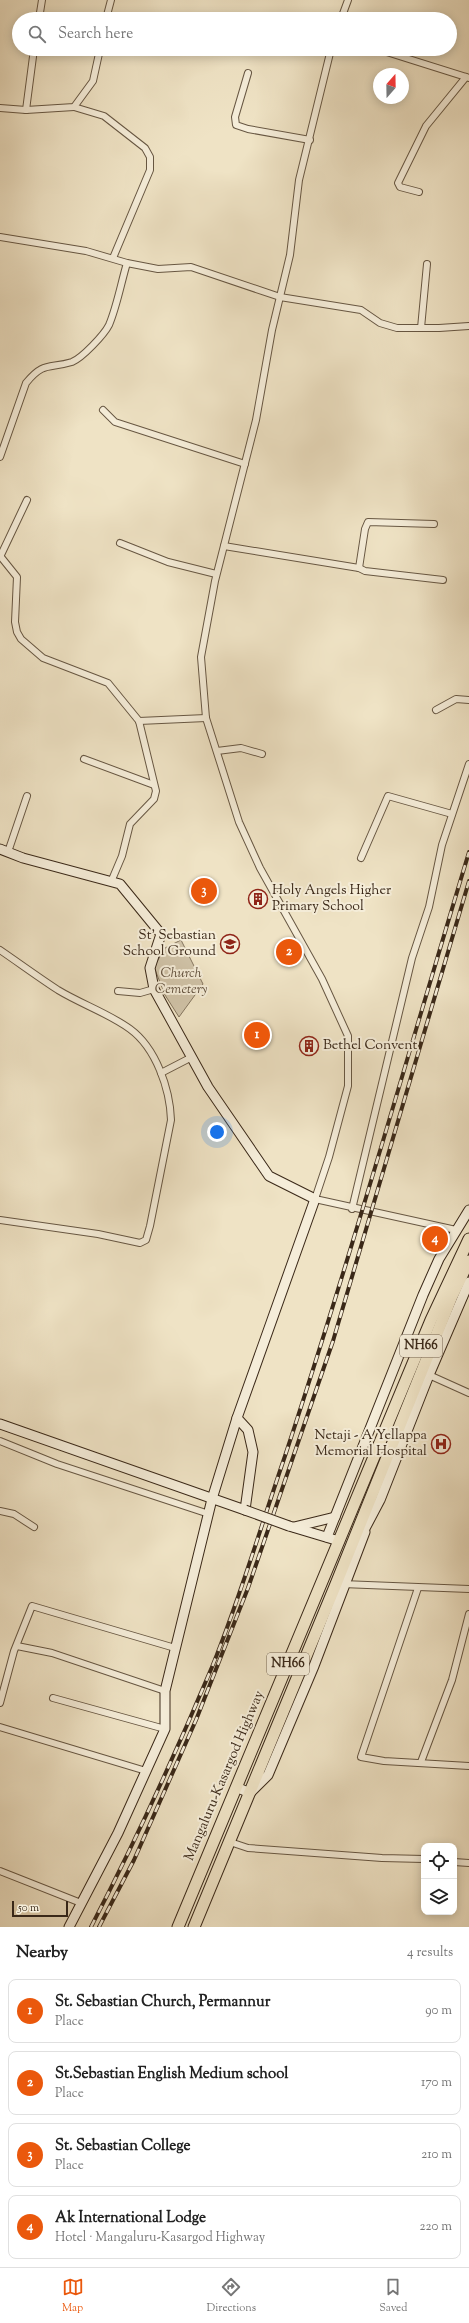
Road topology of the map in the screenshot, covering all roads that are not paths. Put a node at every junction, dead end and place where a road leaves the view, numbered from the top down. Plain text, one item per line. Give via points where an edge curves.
1 (42, 0) edge
2 (111, 0) edge
3 (348, 0) edge
4 (40, 12) edge
5 (108, 12) edge
6 (344, 12) edge
7 (33, 56) edge
8 (98, 56) edge
9 (329, 56) edge
10 (400, 56) edge
11 (248, 73) dead end
12 (467, 77) edge
13 (74, 107) junction
14 (0, 108) edge
15 (26, 110) junction
16 (310, 140) junction
17 (419, 192) dead end
18 (0, 237) edge
19 (113, 258) junction
20 (126, 263) junction
21 (427, 264) dead end
22 (280, 297) junction
23 (469, 326) edge
24 (421, 328) junction
25 (103, 410) dead end
26 (0, 457) edge
27 (245, 464) junction
28 (27, 500) dead end
29 (434, 524) dead end
30 (120, 543) dead end
31 (224, 546) junction
32 (0, 557) edge
33 (359, 568) junction
34 (216, 574) junction
35 (443, 580) dead end
36 (469, 700) edge
37 (436, 710) dead end
38 (206, 718) junction
39 (139, 720) junction
40 (217, 751) junction
41 (262, 754) dead end
42 (84, 759) dead end
43 (469, 764) edge
44 (154, 785) junction
45 (27, 796) dead end
46 (452, 814) junction
47 (4, 850) edge
48 (361, 858) dead end
49 (111, 882) junction
50 (0, 950) edge
51 (154, 989) junction
52 (118, 991) dead end
53 (192, 1058) junction
54 (161, 1073) junction
55 (315, 1199) junction
56 (352, 1209) junction
57 (469, 1210) edge
58 (0, 1220) edge
59 (456, 1230) junction
60 (469, 1239) edge
61 (469, 1261) edge
62 (469, 1282) edge
63 (429, 1375) junction
64 (469, 1393) edge
65 (237, 1418) junction
66 (0, 1424) edge
67 (0, 1442) edge
68 (380, 1458) junction
69 (212, 1499) junction
70 (245, 1510) junction
71 (0, 1511) edge
72 (209, 1514) junction
73 (335, 1517) junction
74 (291, 1526) junction
75 (34, 1527) dead end
76 (365, 1532) junction
77 (326, 1538) junction
78 (339, 1541) junction
79 (351, 1543) junction
80 (341, 1584) junction
81 (418, 1588) junction
82 (469, 1589) edge
83 (469, 1614) edge
84 (18, 1646) junction
85 (176, 1648) junction
86 (165, 1691) junction
87 (53, 1698) dead end
88 (0, 1703) edge
89 (0, 1727) edge
90 (166, 1729) junction
91 (421, 1762) junction
92 (469, 1766) edge
93 (146, 1771) junction
94 (236, 1787) junction
95 (250, 1793) junction
96 (230, 1842) junction
97 (421, 1859) edge
98 (457, 1862) edge
99 (469, 1863) edge
100 (0, 1871) edge
101 (81, 1903) junction
102 (69, 1927) edge
103 (178, 1927) edge
104 (194, 1927) edge

1 - 4 street
2 - 5 street
3 - 6 street
7 - 15 street
8 - 13 street via 93,81
9 - 16 street
10 - 12 street
11 - 16 street via 235,116 236,125
12 - 17 street via 426,126 398,183 400,187
13 - 15 street
13 - 19 street via 104,116 145,148 150,157 150,170
14 - 15 street
16 - 22 street via 299,180 290,255
18 - 19 street
19 - 20 street
20 - 22 street via 158,269 191,267
20 - 26 street via 108,326 82,356 72,362 42,367 34,373 26,383
21 - 24 street
22 - 24 street via 361,310 380,322 397,328
22 - 27 street
23 - 24 street
25 - 27 street via 115,422
27 - 31 street
28 - 32 street
29 - 33 street via 368,522
30 - 34 street via 168,562
31 - 33 street
31 - 34 street
32 - 39 street via 17,578 15,622 22,640 43,658 108,683
33 - 35 street via 365,571
34 - 38 street via 201,657
36 - 37 street via 456,699
38 - 39 street
38 - 40 street
39 - 44 street
40 - 41 street via 241,748
40 - 55 street via 238,822 260,868 322,978 348,1036 348,1086
42 - 44 street
43 - 46 street
44 - 49 street via 154,799 130,824 122,856
45 - 47 street
46 - 48 street via 388,796
46 - 56 street via 442,845 429,907 412,958
47 - 49 street via 23,858
49 - 51 street via 120,884 161,934 150,968
50 - 54 street via 58,990 130,1028 145,1042
51 - 52 street via 140,993
51 - 53 street
53 - 54 street
53 - 55 street via 269,1176
54 - 58 street via 171,1120 146,1240 140,1243 128,1242 98,1234
55 - 56 street
55 - 65 street
56 - 59 street
57 - 59 street
59 - 73 street via 439,1259
60 - 68 highway, Mangaluru-Kasargod Highway / NH66 via 431,1320
61 - 68 highway, Mangaluru-Kasargod Highway / NH66
62 - 63 street
63 - 64 street
63 - 76 street
65 - 69 street
65 - 70 street via 248,1430 253,1452
66 - 69 street
67 - 72 street via 57,1464
68 - 78 highway, Mangaluru-Kasargod Highway / NH66
68 - 79 highway, Mangaluru-Kasargod Highway / NH66
69 - 70 street
69 - 72 street
70 - 74 street, bridge
71 - 75 street via 14,1514
72 - 85 street
73 - 74 street
73 - 77 street
74 - 77 street
76 - 79 street
76 - 80 street
77 - 78 street
78 - 94 highway, Mangaluru-Kasargod Highway / NH66
79 - 80 highway, Mangaluru-Kasargod Highway / NH66
80 - 81 street
80 - 95 highway, Mangaluru-Kasargod Highway / NH66
81 - 82 street
81 - 91 street via 361,1756 374,1760
83 - 91 street via 452,1680
84 - 85 street via 32,1606
84 - 86 street via 52,1653
84 - 88 street
85 - 86 street
86 - 90 street
87 - 90 street
89 - 93 street
90 - 93 street
91 - 92 street
93 - 101 street via 118,1833
94 - 95 street
94 - 103 highway, Mangaluru-Kasargod Highway / NH66
95 - 96 highway, Mangaluru-Kasargod Highway / NH66
96 - 97 street via 248,1848
96 - 104 highway, Mangaluru-Kasargod Highway / NH66
98 - 99 street
100 - 101 street
101 - 102 street

